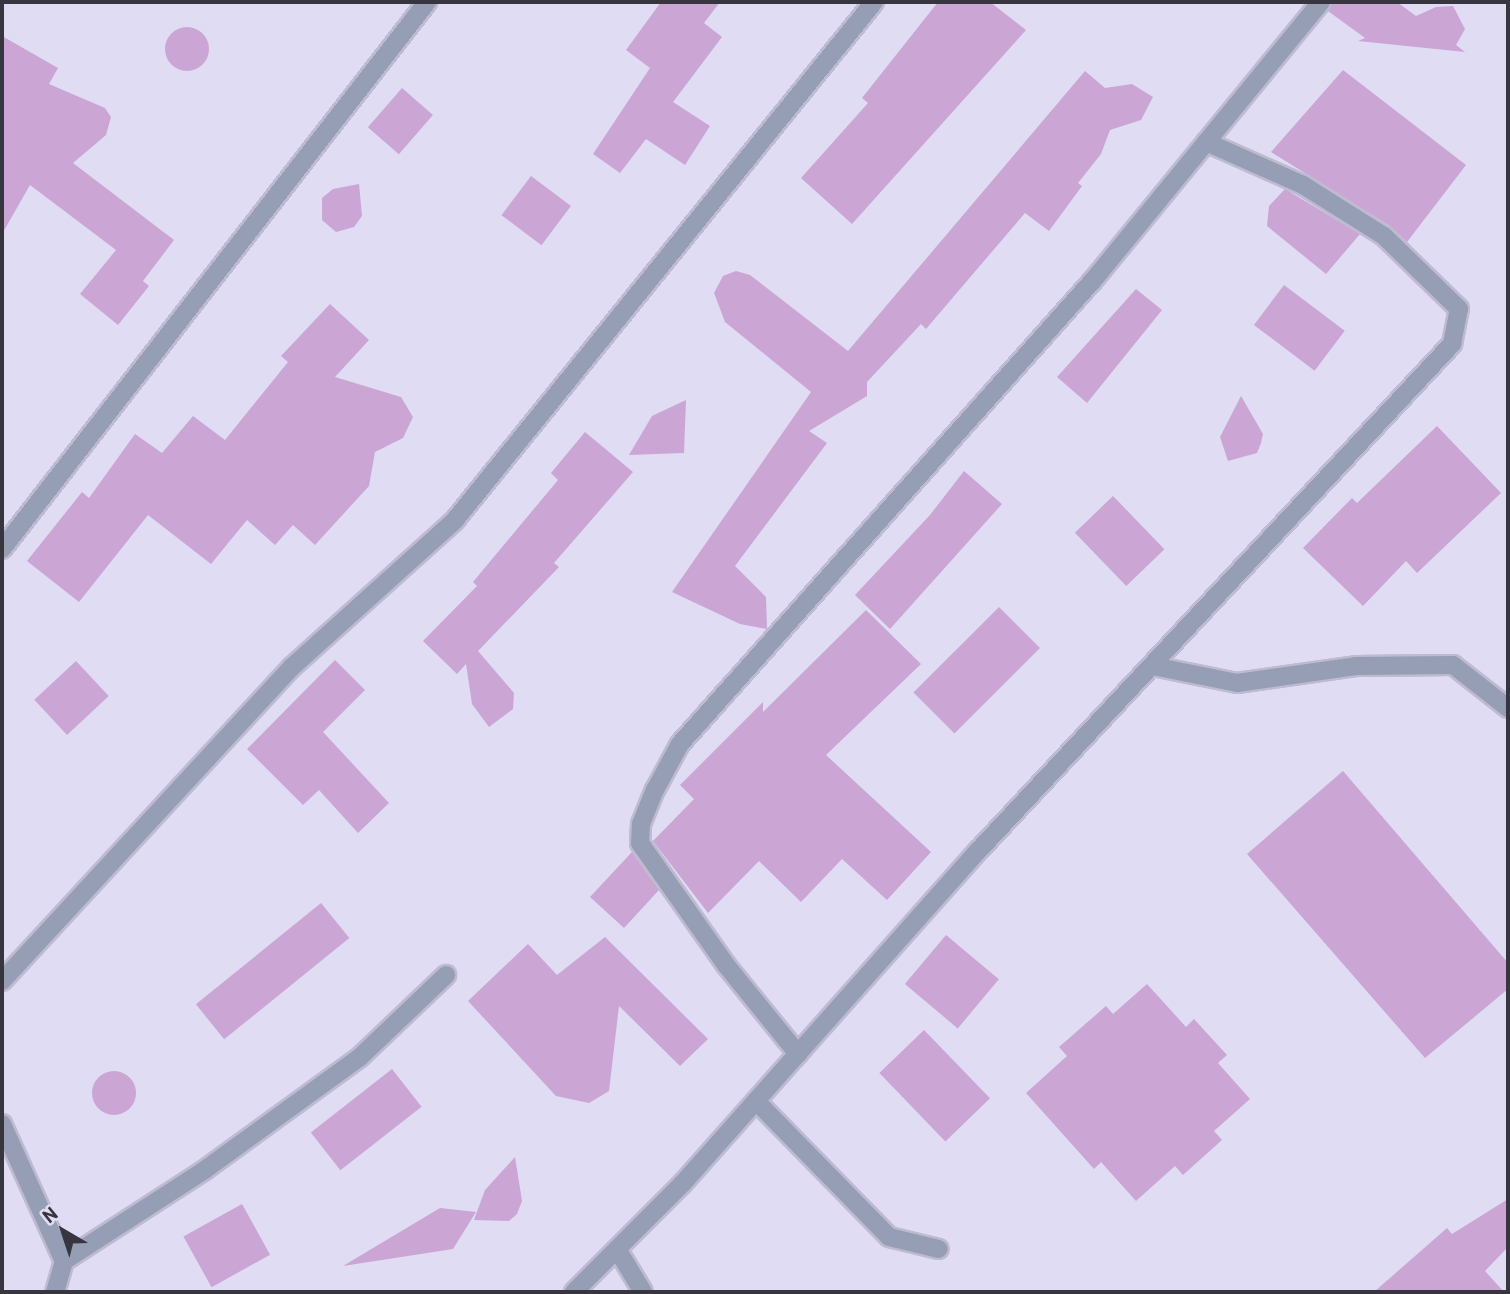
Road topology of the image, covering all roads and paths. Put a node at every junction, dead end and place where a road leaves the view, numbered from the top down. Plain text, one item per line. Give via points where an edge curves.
1 (427, 2) edge
2 (874, 2) edge
3 (1321, 2) edge
4 (1206, 142) junction
5 (2, 549) edge
6 (1153, 666) junction
7 (1508, 708) edge
8 (446, 975) dead end
9 (2, 981) edge
10 (798, 1054) junction
11 (757, 1101) junction
12 (2, 1124) edge
13 (617, 1249) junction
14 (939, 1249) dead end
15 (64, 1261) junction
16 (55, 1292) edge
17 (574, 1292) edge
18 (643, 1292) edge

1 - 5 street
2 - 9 street via 455,520 292,667
3 - 4 street
4 - 6 street via 1303,185 1384,236 1459,309 1452,344
4 - 10 street via 1095,278 680,744 655,789 641,824 640,843 726,965
6 - 7 street via 1237,683 1356,666 1453,665
6 - 10 street via 979,850
8 - 15 street via 360,1057 206,1169
10 - 11 street
11 - 13 street
11 - 14 street via 889,1237
12 - 15 street
13 - 17 street
13 - 18 street
15 - 16 street

